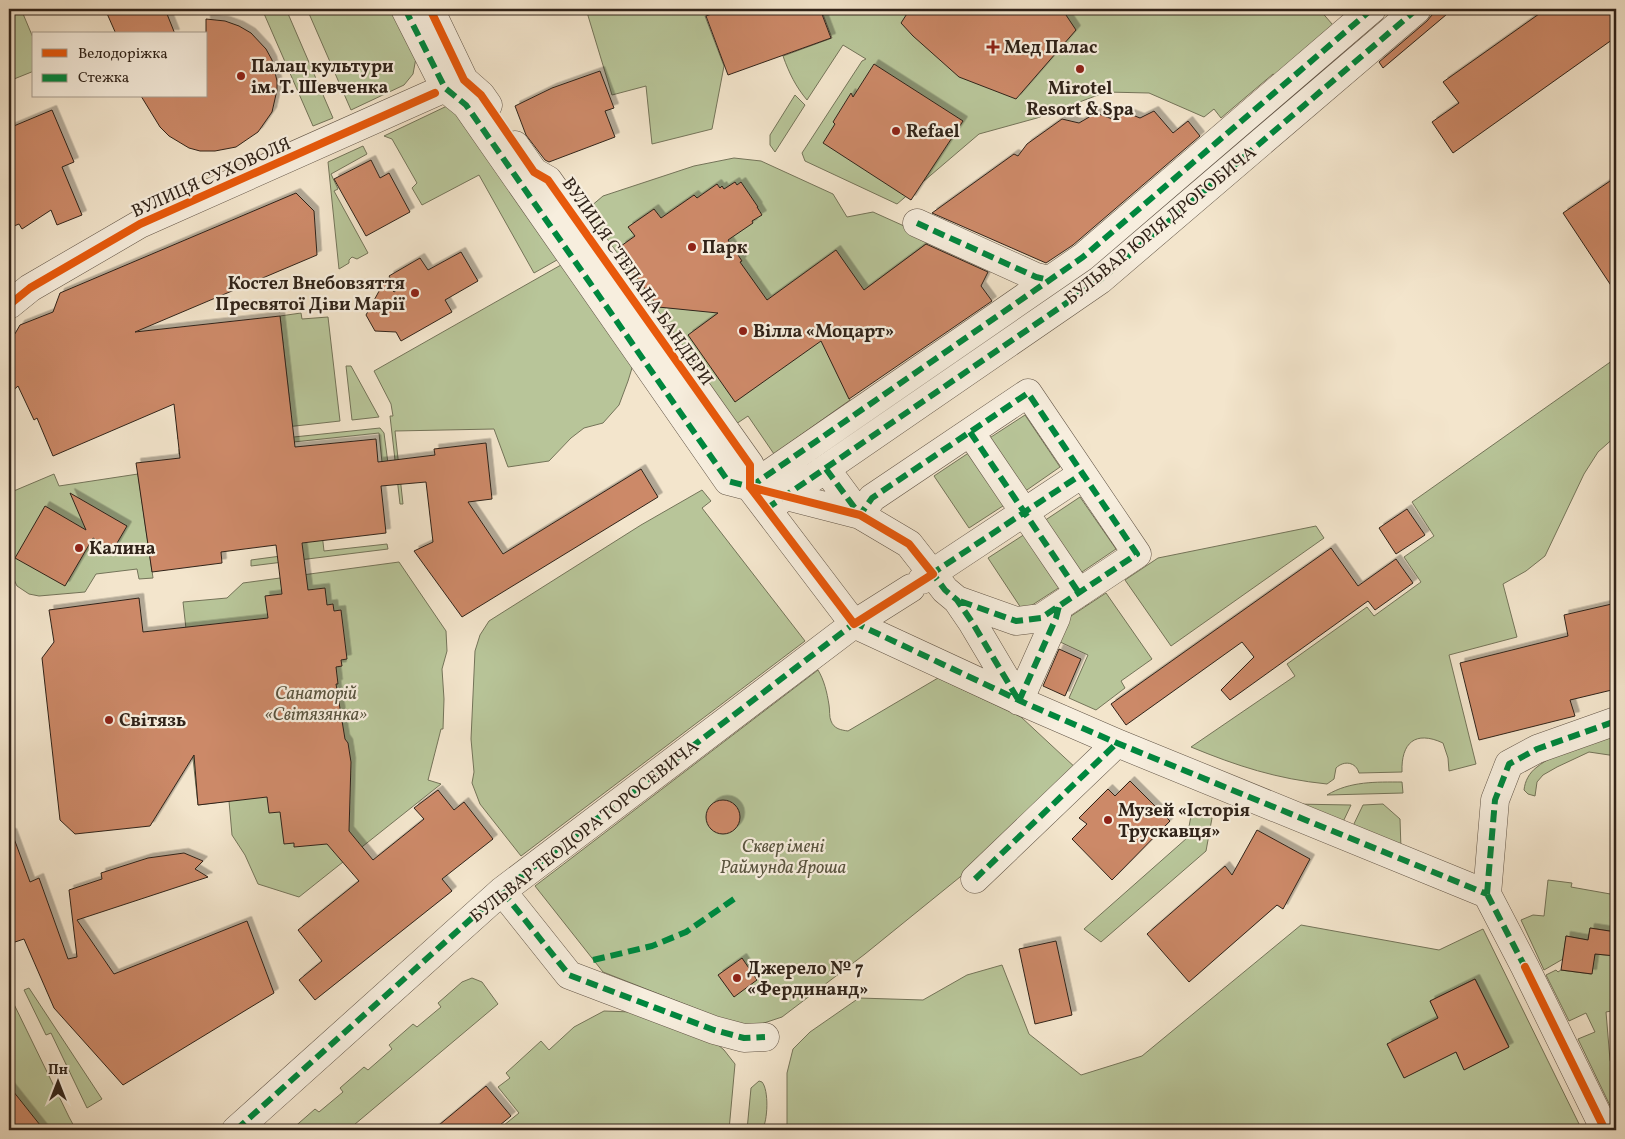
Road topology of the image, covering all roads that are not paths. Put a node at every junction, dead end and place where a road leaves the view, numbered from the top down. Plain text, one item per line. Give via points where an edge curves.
1 (406, 9) edge
2 (430, 9) edge
3 (1372, 9) edge
4 (1417, 9) edge
5 (448, 87) junction
6 (918, 223) dead end
7 (1048, 280) junction
8 (9, 305) edge
9 (970, 432) junction
10 (826, 469) junction
11 (1082, 474) junction
12 (750, 487) junction
13 (776, 503) junction
14 (1025, 513) junction
15 (860, 515) junction
16 (922, 581) junction
17 (957, 600) junction
18 (1069, 600) junction
19 (854, 624) junction
20 (1020, 701) junction
21 (1616, 721) edge
22 (1117, 743) junction
23 (975, 879) dead end
24 (502, 890) junction
25 (1487, 894) junction
26 (765, 1036) dead end
27 (236, 1130) edge
28 (1605, 1130) edge

1 - 5 street
2 - 5 street
3 - 7 street, БУЛЬВАР ЮРІЯ ДРОГОБИЧА via 1083,257
4 - 10 street, БУЛЬВАР ЮРІЯ ДРОГОБИЧА via 1100,280
5 - 8 street, ВУЛИЦЯ СУХОВОЛЯ via 140,224 30,288
5 - 12 street via 466,105 728,481
5 - 12 street, ВУЛИЦЯ СТЕПАНА БАНДЕРИ via 481,95 534,172 558,190 750,465
6 - 7 street
7 - 12 street, БУЛЬВАР ЮРІЯ ДРОГОБИЧА
9 - 11 street via 1028,393
9 - 14 street
9 - 15 street via 872,498
10 - 13 street, БУЛЬВАР ЮРІЯ ДРОГОБИЧА
10 - 15 street
11 - 14 street, БУЛЬВАР ТЕОДОРА ТОРОСЕВИЧА
11 - 18 street via 1137,554
12 - 13 street
13 - 15 street
13 - 19 street
14 - 16 street, БУЛЬВАР ТЕОДОРА ТОРОСЕВИЧА
14 - 18 street
15 - 16 street via 909,544
16 - 17 street via 945,590
16 - 19 street, БУЛЬВАР ТЕОДОРА ТОРОСЕВИЧА
17 - 18 street via 1016,621 1041,618
17 - 20 street
18 - 20 street via 1056,618
19 - 20 street
19 - 24 street, БУЛЬВАР ТЕОДОРА ТОРОСЕВИЧА
20 - 22 street
21 - 25 street via 1537,749 1509,764 1494,800
22 - 23 street
22 - 25 street
24 - 26 street via 569,975 714,1030 744,1038
24 - 27 street, БУЛЬВАР ТЕОДОРА ТОРОСЕВИЧА
25 - 28 street

